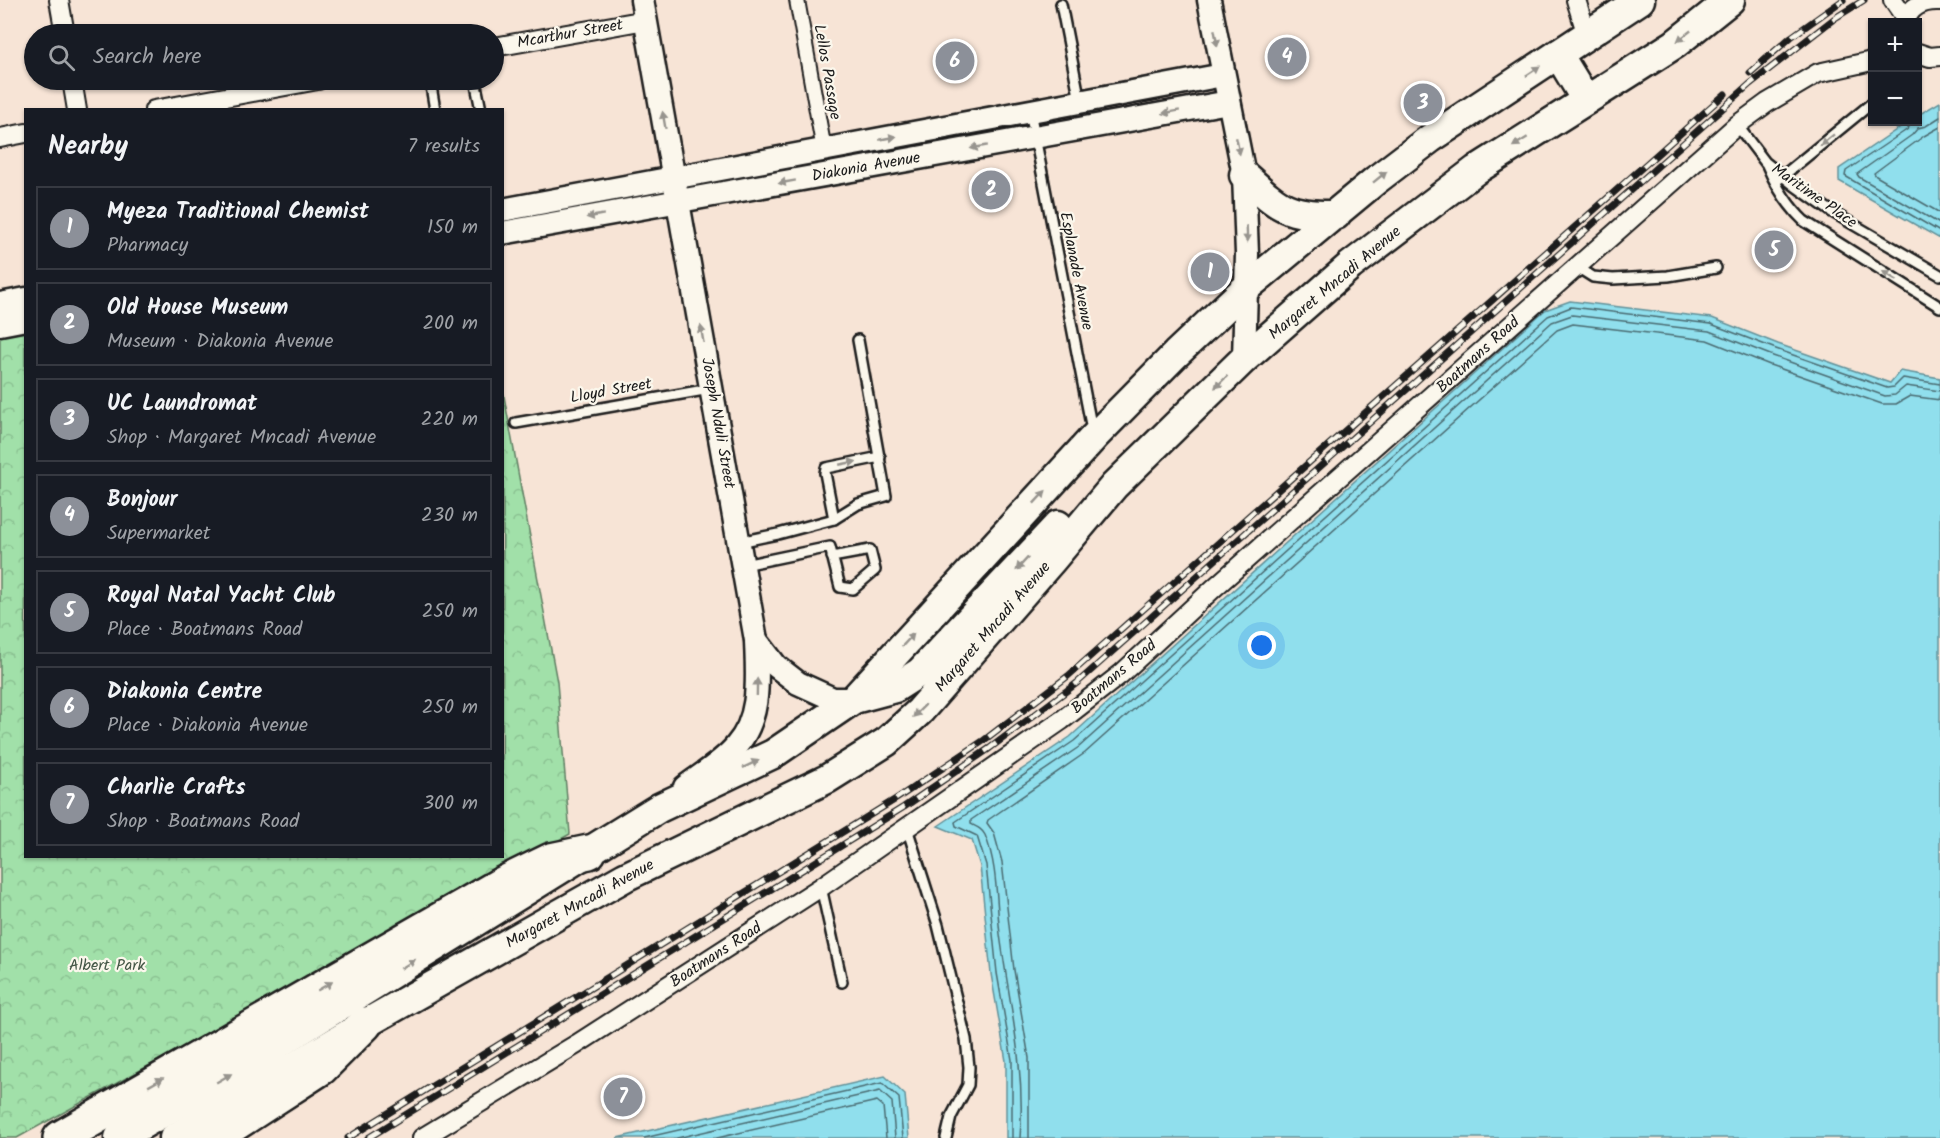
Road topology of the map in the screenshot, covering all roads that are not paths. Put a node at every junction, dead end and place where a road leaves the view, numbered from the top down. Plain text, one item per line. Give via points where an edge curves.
1 (59, 0) edge
2 (797, 0) edge
3 (1209, 0) edge
4 (1576, 0) edge
5 (1640, 0) edge
6 (1730, 0) edge
7 (1893, 0) edge
8 (1939, 0) edge
9 (1061, 4) dead end
10 (644, 10) edge
11 (1904, 18) edge
12 (1908, 18) edge
13 (63, 24) edge
14 (1587, 35) junction
15 (504, 45) edge
16 (1558, 54) junction
17 (1868, 62) edge
18 (1223, 75) junction
19 (74, 90) edge
20 (263, 90) edge
21 (432, 90) edge
22 (477, 90) edge
23 (1586, 100) junction
24 (1080, 102) junction
25 (1229, 102) junction
26 (1868, 106) edge
27 (77, 108) edge
28 (165, 108) edge
29 (435, 108) edge
30 (481, 108) edge
31 (1030, 111) junction
32 (1737, 125) junction
33 (1084, 128) junction
34 (24, 133) edge
35 (1035, 137) junction
36 (0, 138) edge
37 (854, 144) junction
38 (824, 150) junction
39 (858, 169) junction
40 (1244, 175) junction
41 (674, 178) junction
42 (1779, 179) junction
43 (678, 201) junction
44 (504, 210) edge
45 (1336, 215) junction
46 (506, 232) edge
47 (1577, 267) junction
48 (1716, 268) dead end
49 (1940, 275) edge
50 (1247, 287) junction
51 (24, 299) edge
52 (0, 304) edge
53 (1940, 306) edge
54 (24, 320) edge
55 (0, 324) edge
56 (858, 340) dead end
57 (1244, 359) junction
58 (712, 388) junction
59 (516, 423) dead end
60 (1094, 437) junction
61 (880, 457) junction
62 (1114, 486) junction
63 (834, 519) junction
64 (739, 543) junction
65 (832, 557) junction
66 (743, 566) junction
67 (756, 640) junction
68 (854, 699) junction
69 (659, 808) junction
70 (907, 828) junction
71 (589, 852) joint
72 (821, 887) junction
73 (842, 982) dead end
74 (365, 1024) junction
75 (112, 1124) edge
76 (60, 1138) edge
77 (174, 1138) edge
78 (213, 1138) edge
79 (422, 1138) edge
80 (946, 1138) edge

1 - 13 street
2 - 38 street, Lellos Passage
3 -> 18 street
4 - 14 street
5 - 14 main road
6 -> 23 main road, Margaret Mncadi Avenue via 1675,44
7 - 11 street
8 - 12 street via 1916,6
9 - 24 lane
10 - 15 street, Mcarthur Street
41 -> 10 street, Joseph Nduli Street
14 - 16 main road
16 - 23 main road
45 -> 16 main road via 1431,138
17 - 32 street via 1818,73
18 - 24 street, Diakonia Avenue
18 - 25 street
19 - 27 street
20 - 28 street
21 - 29 lane
22 - 30 lane
23 -> 57 main road, Margaret Mncadi Avenue via 1476,170 1350,266
24 - 31 street, Diakonia Avenue
24 - 33 street
25 -> 33 street, Diakonia Avenue
25 -> 40 street
26 -> 42 lane
31 - 35 lane, Esplanade Avenue
37 -> 31 street, Diakonia Avenue
32 - 42 lane, Maritime Place
32 - 47 street, Boatmans Road
33 - 35 street, Diakonia Avenue
34 - 36 street
35 -> 39 street, Diakonia Avenue
35 - 60 lane, Esplanade Avenue
37 - 38 street, Diakonia Avenue
37 - 39 street
38 - 41 street, Diakonia Avenue
39 -> 43 street, Diakonia Avenue
40 - 45 main road via 1292,212
40 -> 50 street
41 - 43 street, Joseph Nduli Street
41 - 44 street, Diakonia Avenue
42 - 49 lane, Maritime Place
53 -> 42 lane, Maritime Place via 1804,221 1789,205
43 -> 46 street, Diakonia Avenue
58 -> 43 street, Joseph Nduli Street
44 - 46 street
45 - 50 main road
47 - 48 lane via 1593,277 1613,279
47 - 70 street, Boatmans Road via 1121,674
50 - 57 street
50 - 60 main road
51 - 52 street
54 - 55 street
56 - 61 lane
57 -> 62 main road, Margaret Mncadi Avenue
58 - 59 lane, Lloyd Street
58 - 64 street, Joseph Nduli Street
68 -> 60 main road
61 - 63 lane via 886,496 858,504
63 -> 61 lane via 826,468
62 -> 68 main road via 1064,519 920,672 895,688
62 -> 74 main road, Margaret Mncadi Avenue via 920,711 886,742 827,779 625,878
63 - 64 lane
64 - 66 street, Joseph Nduli Street
65 - 65 lane via 870,550 875,570 852,588 843,588 838,584
65 - 66 lane via 829,547
66 - 67 street, Joseph Nduli Street
67 - 68 street via 776,666 798,683 833,699
69 -> 67 street, Joseph Nduli Street via 735,748 744,735 752,720 757,694
69 -> 68 main road via 773,754
69 - 71 main road
70 - 72 street, Boatmans Road
70 - 80 lane via 938,925 966,1039 968,1085 951,1117
75 -> 71 highway via 244,1033 502,884 550,860
72 - 73 lane
72 - 79 street, Boatmans Road
74 -> 77 main road, Margaret Mncadi Avenue
74 - 78 highway via 321,1068
75 - 76 highway

